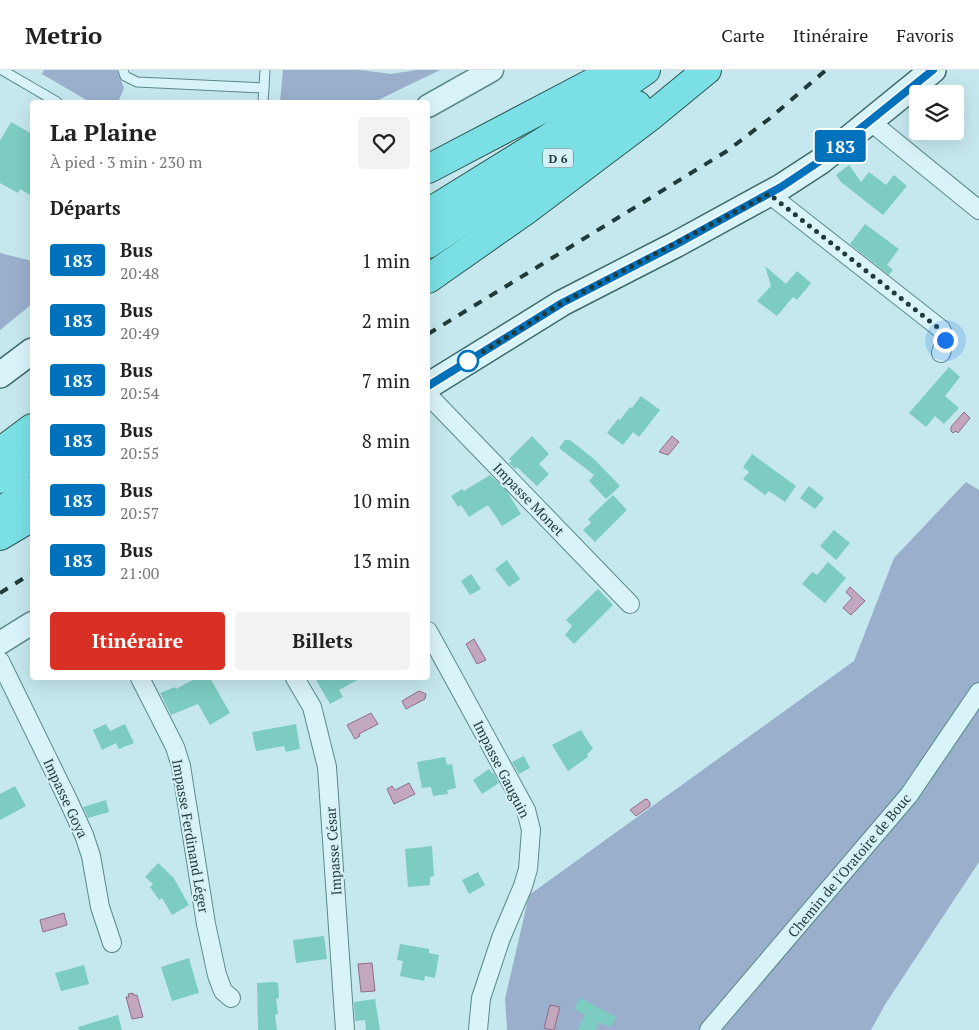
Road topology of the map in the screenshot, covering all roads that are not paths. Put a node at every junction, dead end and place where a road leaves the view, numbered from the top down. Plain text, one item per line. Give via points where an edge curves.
1 (2, 70) edge
2 (123, 70) edge
3 (265, 70) edge
4 (492, 70) edge
5 (612, 70) edge
6 (646, 70) edge
7 (687, 70) edge
8 (707, 70) edge
9 (933, 70) edge
10 (264, 88) junction
11 (54, 100) edge
12 (263, 100) edge
13 (430, 105) edge
14 (871, 122) junction
15 (430, 167) edge
16 (769, 194) junction
17 (979, 210) edge
18 (430, 212) edge
19 (430, 243) edge
20 (430, 278) edge
21 (30, 352) edge
22 (942, 353) dead end
23 (0, 375) edge
24 (430, 385) edge
25 (430, 397) edge
26 (30, 430) edge
27 (0, 452) edge
28 (30, 460) edge
29 (0, 479) edge
30 (30, 492) edge
31 (0, 511) edge
32 (30, 518) edge
33 (0, 536) edge
34 (630, 604) dead end
35 (30, 624) edge
36 (430, 635) edge
37 (0, 643) edge
38 (0, 661) edge
39 (141, 680) edge
40 (296, 680) edge
41 (979, 692) edge
42 (112, 943) dead end
43 (231, 998) dead end
44 (345, 1030) edge
45 (478, 1030) edge
46 (709, 1030) edge

1 - 11 lane
2 - 10 lane via 125,76 137,82
3 - 10 lane
4 - 13 street
5 - 15 highway
6 - 18 highway, D 6 via 549,138
7 - 19 highway, D 6
8 - 20 highway via 526,211
9 - 14 main road
10 - 12 lane
14 - 16 main road
14 - 17 street
16 - 22 street via 941,330 945,340
16 - 24 main road via 562,303
21 - 23 main road
25 - 34 street, Impasse Monet
26 - 27 highway
28 - 29 highway
30 - 31 highway
32 - 33 highway
35 - 37 street
36 - 45 street, Impasse Gauguin via 526,810 532,830 528,868 481,998
38 - 42 street, Impasse Goya via 84,835 100,907
39 - 43 street, Impasse Ferdinand Léger via 175,747 181,766 206,924 223,991
40 - 44 street, Impasse César via 312,707 327,766
41 - 46 street, Chemin de l'Oratoire de Bouc via 909,795

